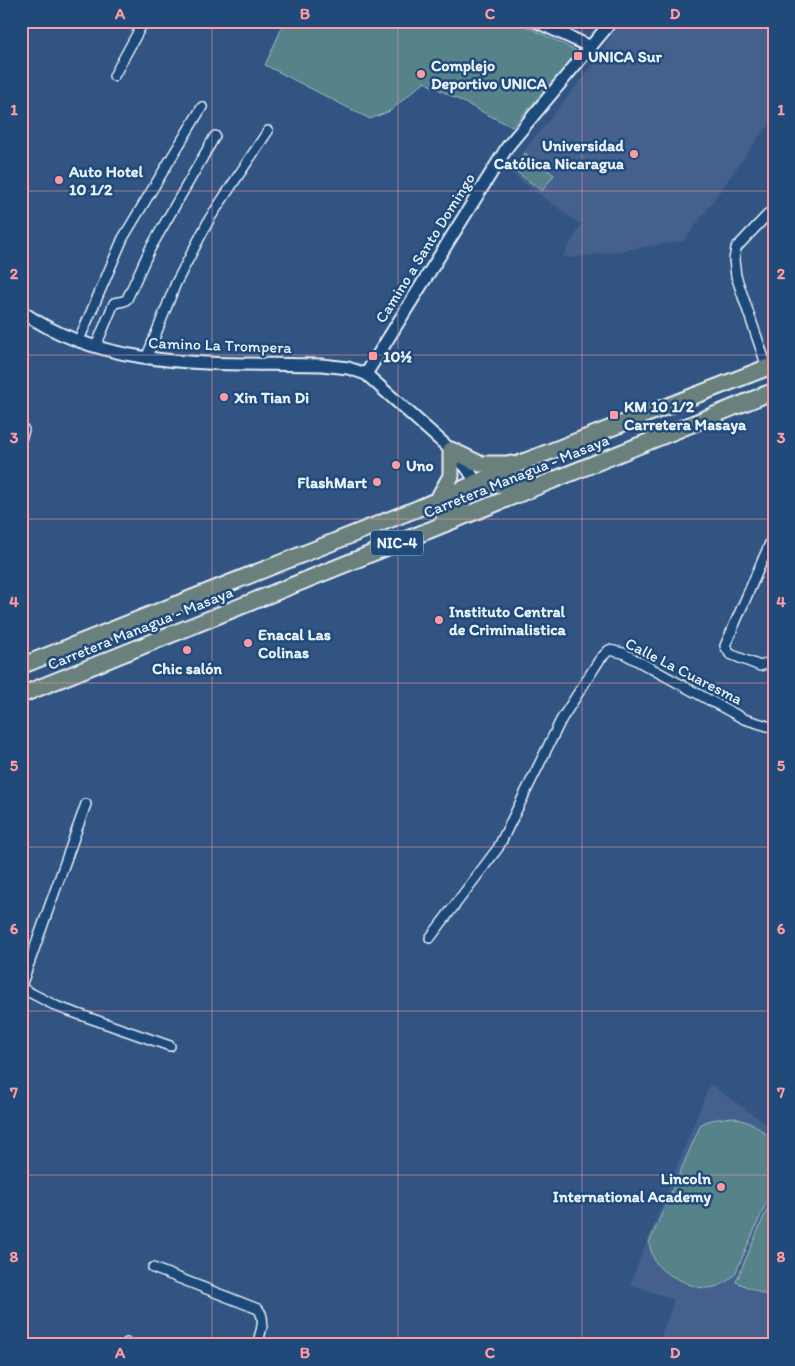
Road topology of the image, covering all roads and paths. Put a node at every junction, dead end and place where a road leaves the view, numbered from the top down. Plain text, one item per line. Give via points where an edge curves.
1 (144, 21) edge
2 (535, 21) edge
3 (612, 21) edge
4 (591, 48) junction
5 (114, 76) dead end
6 (202, 107) dead end
7 (268, 131) dead end
8 (216, 136) dead end
9 (774, 208) edge
10 (21, 311) edge
11 (79, 340) junction
12 (96, 346) junction
13 (146, 359) junction
14 (770, 366) edge
15 (366, 374) junction
16 (774, 392) edge
17 (21, 426) edge
18 (21, 439) edge
19 (451, 450) junction
20 (523, 462) junction
21 (476, 482) junction
22 (546, 482) junction
23 (438, 499) junction
24 (774, 534) edge
25 (345, 566) junction
26 (774, 656) edge
27 (21, 666) edge
28 (21, 695) edge
29 (774, 728) edge
30 (86, 804) dead end
31 (430, 938) dead end
32 (21, 987) edge
33 (170, 1046) dead end
34 (154, 1268) dead end
35 (257, 1345) edge

1 - 5 street
2 - 4 street
3 - 4 street, Camino a Santo Domingo
4 - 15 street, Camino a Santo Domingo via 508,146
6 - 11 street via 123,238
7 - 13 street via 210,218 176,283
8 - 12 street via 150,250 127,299 114,303
9 - 14 street via 736,248 734,260 736,276
10 - 11 street, Camino La Trompera
11 - 12 street, Camino La Trompera
12 - 13 street, Camino La Trompera
13 - 15 street, Camino La Trompera via 322,365
14 - 20 highway, Carretera Managua - Masaya / NIC-4
15 - 19 street
16 - 22 highway, Carretera Managua - Masaya / NIC-4
17 - 18 street via 24,430
19 - 20 highway via 480,464
19 - 21 street
19 - 23 highway via 451,476
20 - 21 highway, Carretera Managua - Masaya / NIC-4
21 - 22 highway via 509,486
21 - 23 highway, Carretera Managua - Masaya / NIC-4
21 - 25 highway via 461,506 443,519 352,556
22 - 25 highway, Carretera Managua - Masaya / NIC-4
23 - 27 highway, Carretera Managua - Masaya / NIC-4
24 - 26 street via 725,646 730,654 760,666
25 - 28 highway, Carretera Managua - Masaya / NIC-4
29 - 31 street, Calle La Cuaresma via 744,719 623,653 609,650 561,720 498,848
30 - 32 street
32 - 33 street via 58,1008
34 - 35 street via 258,1309 263,1314 263,1322

